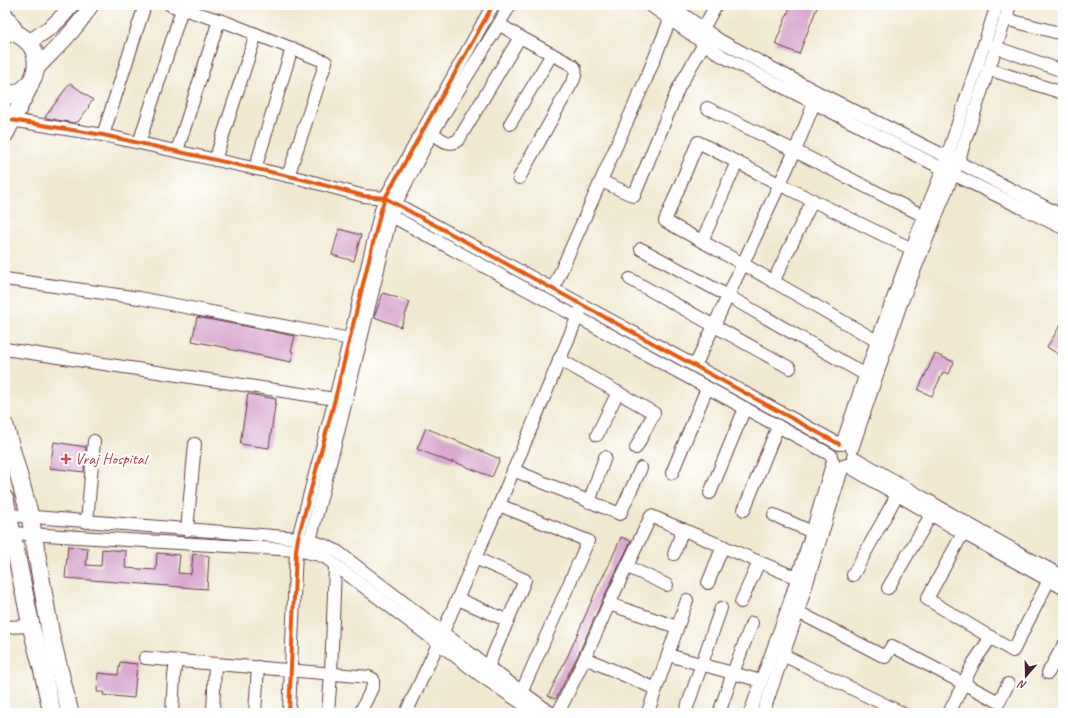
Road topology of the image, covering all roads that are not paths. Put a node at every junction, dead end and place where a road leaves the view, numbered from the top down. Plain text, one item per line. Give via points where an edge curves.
1 (71, 5) edge
2 (91, 5) edge
3 (146, 5) edge
4 (170, 5) edge
5 (493, 5) edge
6 (510, 5) edge
7 (650, 5) edge
8 (670, 5) edge
9 (716, 5) edge
10 (997, 5) edge
11 (1010, 5) edge
12 (182, 9) junction
13 (5, 16) edge
14 (1005, 19) junction
15 (219, 20) junction
16 (670, 20) junction
17 (499, 24) junction
18 (703, 29) junction
19 (256, 34) junction
20 (1063, 34) edge
21 (17, 36) edge
22 (520, 37) junction
23 (704, 44) junction
24 (995, 47) junction
25 (292, 48) junction
26 (552, 54) junction
27 (988, 69) junction
28 (1063, 71) edge
29 (35, 73) junction
30 (1063, 93) edge
31 (5, 95) edge
32 (817, 98) junction
33 (707, 108) dead end
34 (510, 124) dead end
35 (8, 127) edge
36 (432, 133) junction
37 (103, 135) junction
38 (139, 143) junction
39 (795, 151) junction
40 (177, 152) junction
41 (215, 160) junction
42 (737, 162) junction
43 (950, 165) junction
44 (255, 169) junction
45 (288, 176) junction
46 (519, 178) dead end
47 (601, 181) junction
48 (780, 184) junction
49 (364, 196) junction
50 (385, 198) junction
51 (813, 200) junction
52 (396, 203) junction
53 (386, 213) junction
54 (924, 216) junction
55 (1063, 216) edge
56 (1063, 228) edge
57 (702, 241) junction
58 (912, 248) junction
59 (641, 249) dead end
60 (743, 264) junction
61 (5, 279) edge
62 (630, 279) dead end
63 (773, 282) junction
64 (553, 289) junction
65 (728, 296) junction
66 (582, 305) junction
67 (577, 317) junction
68 (360, 318) junction
69 (714, 325) junction
70 (350, 338) junction
71 (877, 341) junction
72 (5, 349) edge
73 (559, 359) junction
74 (695, 366) junction
75 (790, 368) dead end
76 (866, 375) junction
77 (707, 388) junction
78 (618, 392) junction
79 (335, 399) junction
80 (745, 408) junction
81 (5, 426) edge
82 (778, 426) junction
83 (597, 435) dead end
84 (94, 441) dead end
85 (195, 444) dead end
86 (636, 448) dead end
87 (842, 455) junction
88 (605, 457) dead end
89 (641, 468) dead end
90 (513, 470) junction
91 (672, 473) dead end
92 (710, 493) dead end
93 (897, 495) junction
94 (589, 502) junction
95 (499, 505) junction
96 (744, 510) dead end
97 (931, 514) junction
98 (774, 515) dead end
99 (30, 516) junction
100 (7, 518) edge
101 (87, 522) junction
102 (683, 529) junction
103 (187, 530) junction
104 (812, 532) junction
105 (963, 533) junction
106 (34, 534) junction
107 (302, 545) junction
108 (723, 546) junction
109 (674, 554) dead end
110 (11, 555) edge
111 (475, 558) junction
112 (759, 562) junction
113 (335, 566) junction
114 (628, 567) junction
115 (853, 575) dead end
116 (1063, 576) edge
117 (797, 578) junction
118 (1049, 580) junction
119 (708, 583) dead end
120 (668, 585) dead end
121 (888, 588) dead end
122 (1063, 588) edge
123 (458, 598) junction
124 (687, 600) dead end
125 (741, 602) dead end
126 (609, 604) junction
127 (721, 608) dead end
128 (798, 612) junction
129 (508, 621) junction
130 (752, 623) dead end
131 (31, 626) junction
132 (5, 627) edge
133 (678, 627) junction
134 (443, 632) junction
135 (991, 638) junction
136 (438, 644) junction
137 (1063, 646) edge
138 (668, 655) junction
139 (783, 655) junction
140 (145, 658) dead end
141 (586, 658) junction
142 (176, 661) junction
143 (215, 664) junction
144 (702, 664) junction
145 (488, 667) junction
146 (258, 668) junction
147 (291, 670) junction
148 (733, 673) junction
149 (1048, 673) dead end
150 (332, 674) junction
151 (761, 681) junction
152 (964, 684) junction
153 (1008, 684) dead end
154 (656, 689) junction
155 (522, 691) junction
156 (52, 713) edge
157 (70, 713) edge
158 (172, 713) edge
159 (212, 713) edge
160 (255, 713) edge
161 (289, 713) edge
162 (328, 713) edge
163 (360, 713) edge
164 (406, 713) edge
165 (536, 713) edge
166 (551, 713) edge
167 (558, 713) edge
168 (649, 713) edge
169 (686, 713) edge
170 (719, 713) edge
171 (750, 713) edge
172 (763, 713) edge
173 (902, 713) edge
174 (949, 713) edge

1 - 21 main road via 54,25
2 - 29 main road via 80,22
3 - 37 street
4 - 12 street
5 - 50 street
6 - 17 street
7 - 16 street
8 - 18 street
9 - 18 street
10 - 43 street
11 - 14 street
12 - 15 street
12 - 38 street
13 - 21 highway
14 - 20 street
14 - 24 street
15 - 19 street
15 - 40 street
16 - 23 street
16 - 47 street
17 - 22 street
17 - 36 street
18 - 32 street
19 - 25 street
19 - 41 street
21 - 29 highway via 34,50
22 - 26 street
22 - 36 street via 459,139 452,143 446,142
23 - 32 street via 728,58
23 - 47 street via 680,88 634,196
24 - 27 street
24 - 28 street
25 - 44 street
25 - 45 street via 326,62
26 - 34 street
26 - 46 street via 575,67 576,74
27 - 30 street
27 - 43 street
29 - 31 highway via 27,86 19,92
29 - 35 highway
32 - 39 street
32 - 43 street
33 - 39 street
35 - 37 street
36 - 52 street
37 - 38 street
38 - 40 street
39 - 48 street
39 - 54 street
40 - 41 street
41 - 44 street
42 - 48 street
42 - 57 street
42 - 57 street via 698,142 665,221
43 - 54 street
43 - 55 street
43 - 56 street
43 - 87 street via 900,306
44 - 45 street
45 - 49 street
47 - 64 street
48 - 51 street
48 - 60 street
49 - 50 street
49 - 53 street
50 - 52 street
50 - 53 street
51 - 58 street
51 - 63 street
52 - 53 street
52 - 64 street
53 - 67 street
53 - 68 street
54 - 58 street
57 - 60 street
58 - 71 street
59 - 65 street
60 - 63 street
60 - 65 street
61 - 70 street via 139,298
62 - 69 street
63 - 71 street
64 - 66 street
65 - 69 street
65 - 76 street
66 - 67 street
66 - 74 street
67 - 73 street
67 - 77 street
68 - 70 street
68 - 107 street via 342,417
69 - 74 street
69 - 75 street
70 - 79 street
71 - 76 street
72 - 79 street
73 - 78 street
73 - 90 street
74 - 87 street
76 - 87 street
77 - 80 street
77 - 91 street
78 - 83 street
78 - 86 street via 654,413
79 - 107 street
80 - 82 street
80 - 92 street
81 - 99 highway
82 - 87 street
82 - 96 street
84 - 101 street
85 - 103 street
87 - 93 street
87 - 104 street
87 - 116 street via 900,484
87 - 128 street
88 - 94 street
89 - 94 street via 620,514
90 - 94 street
90 - 95 street
93 - 97 street
93 - 115 street
95 - 111 street
95 - 155 street via 588,541
97 - 105 street
97 - 121 street
98 - 104 street
99 - 100 street
99 - 101 street
99 - 106 highway
100 - 106 street
100 - 110 highway
101 - 103 street
102 - 108 street
102 - 109 street
102 - 114 street via 651,516
103 - 107 street
104 - 117 street
105 - 118 street
105 - 135 street via 927,599
106 - 107 street
106 - 157 highway via 51,636
107 - 113 street
107 - 134 street via 330,547
107 - 147 street
108 - 112 street
108 - 119 street
110 - 131 highway
111 - 123 street
111 - 129 street via 525,580
112 - 117 street
112 - 125 street
113 - 136 street
113 - 150 street
114 - 120 street
114 - 126 street
117 - 151 street
118 - 122 street
118 - 135 street via 1013,651
123 - 129 street
123 - 134 street
124 - 133 street
126 - 133 street
126 - 141 street
127 - 144 street
128 - 139 street
128 - 152 street via 885,657 892,646
129 - 145 street
130 - 148 street
131 - 132 street
131 - 156 highway
133 - 138 street
134 - 145 street
135 - 152 street via 974,662
136 - 164 street
136 - 165 street
137 - 149 street
138 - 144 street
138 - 154 street
139 - 172 street
139 - 173 street
140 - 142 street
141 - 154 street
141 - 167 street
142 - 143 street
142 - 158 street
143 - 146 street
143 - 159 street
144 - 148 street
144 - 169 street
145 - 155 street
146 - 147 street
146 - 160 street
147 - 150 street
147 - 161 street
148 - 151 street
148 - 170 street
150 - 162 street
150 - 163 street via 365,676 373,679 374,686
151 - 171 street
152 - 153 street via 999,702
152 - 174 street
154 - 168 street
155 - 166 street

